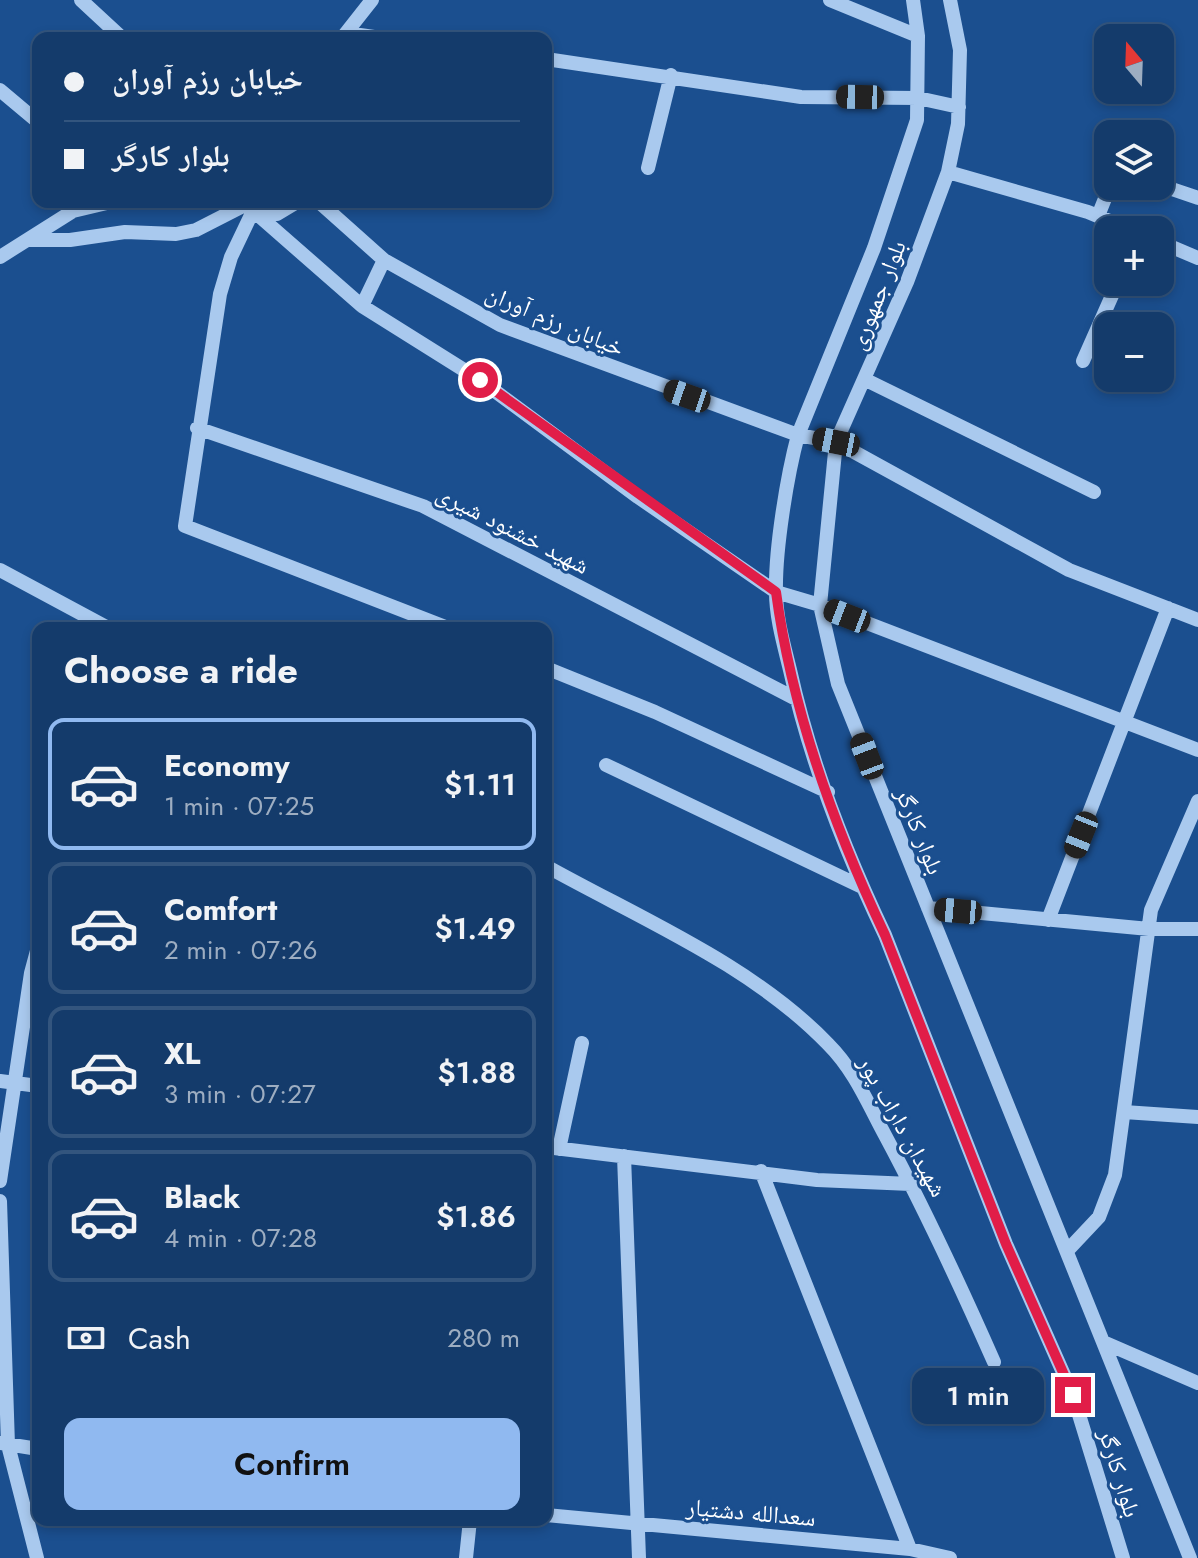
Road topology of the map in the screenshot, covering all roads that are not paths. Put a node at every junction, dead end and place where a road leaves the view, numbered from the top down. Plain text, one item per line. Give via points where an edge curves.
1 (81, 0) edge
2 (372, 0) edge
3 (830, 0) edge
4 (913, 0) edge
5 (950, 0) edge
6 (116, 32) edge
7 (347, 32) edge
8 (918, 36) junction
9 (552, 60) edge
10 (671, 75) junction
11 (0, 90) edge
12 (918, 98) junction
13 (959, 107) junction
14 (32, 117) edge
15 (648, 168) dead end
16 (948, 172) junction
17 (1174, 190) edge
18 (1198, 198) edge
19 (1104, 200) edge
20 (86, 208) edge
21 (287, 208) edge
22 (326, 208) edge
23 (247, 209) edge
24 (1098, 216) joint
25 (30, 240) junction
26 (1174, 248) edge
27 (0, 257) edge
28 (1198, 258) edge
29 (384, 260) junction
30 (1112, 296) edge
31 (362, 306) junction
32 (1083, 361) dead end
33 (866, 380) junction
34 (197, 428) junction
35 (798, 435) junction
36 (836, 442) junction
37 (1094, 492) dead end
38 (0, 570) edge
39 (776, 592) junction
40 (820, 605) junction
41 (1168, 608) junction
42 (1198, 620) edge
43 (97, 622) edge
44 (433, 622) edge
45 (552, 670) edge
46 (796, 699) junction
47 (1125, 723) junction
48 (1198, 750) edge
49 (606, 765) dead end
50 (828, 792) junction
51 (1198, 801) edge
52 (552, 869) edge
53 (862, 887) junction
54 (928, 908) junction
55 (1048, 920) junction
56 (1149, 929) junction
57 (1198, 929) edge
58 (32, 973) edge
59 (582, 1043) dead end
60 (7, 1082) edge
61 (32, 1085) edge
62 (1124, 1112) junction
63 (1198, 1117) edge
64 (552, 1148) edge
65 (624, 1156) junction
66 (761, 1171) junction
67 (0, 1181) edge
68 (911, 1184) junction
69 (0, 1201) edge
70 (1067, 1251) junction
71 (1103, 1342) junction
72 (994, 1362) dead end
73 (1198, 1383) edge
74 (4, 1444) edge
75 (32, 1448) edge
76 (552, 1516) edge
77 (640, 1524) junction
78 (469, 1526) edge
79 (910, 1549) junction
80 (37, 1558) edge
81 (466, 1558) edge
82 (639, 1558) edge
83 (950, 1558) edge
84 (1123, 1558) edge
85 (1190, 1558) edge

1 - 6 street
2 - 7 street
3 - 8 street
4 - 8 street, بلوار جمهوری
5 - 13 street, بلوار جمهوری via 960,50
8 - 12 street, بلوار جمهوری
9 - 10 street
10 - 12 street via 801,97
10 - 15 street
11 - 14 street
12 - 13 street
12 - 35 street, بلوار جمهوری via 917,120 874,248
13 - 16 street, بلوار جمهوری
16 - 24 street
16 - 33 street, بلوار جمهوری
17 - 18 street
19 - 24 street
20 - 25 street via 46,225
21 - 23 street via 277,214
22 - 29 street, خیابان رزم آوران
23 - 25 street via 176,234 125,232
23 - 31 street
23 - 34 street via 220,294
25 - 27 street
26 - 28 street
29 - 31 street
29 - 35 street, خیابان رزم آوران via 500,325
30 - 32 street
31 - 39 street via 480,380
33 - 36 street, بلوار جمهوری
33 - 37 street
34 - 44 street via 185,526
34 - 46 street, شهید خشنود شیری via 423,506
35 - 36 street, خیابان رزم آوران
35 - 39 street, بلوار جمهوری
36 - 40 street, بلوار جمهوری
36 - 41 street, خیابان رزم آوران via 1069,570
38 - 43 street
39 - 40 street
39 - 46 street, بلوار کارگر
40 - 47 street
40 - 54 street, بلوار کارگر via 838,684
41 - 42 street, خیابان رزم آوران
41 - 47 street
45 - 50 street
46 - 50 street, بلوار کارگر
47 - 48 street
47 - 55 street
49 - 53 street
50 - 53 street, بلوار کارگر
51 - 56 street via 1151,910
52 - 68 street, شهیدان داراب پور via 731,968 784,1004 856,1077
53 - 84 street, بلوار کارگر via 1073,1395
54 - 55 street
54 - 70 street, بلوار کارگر
55 - 56 street
56 - 57 street
56 - 62 street
58 - 60 street
59 - 64 street
60 - 61 street
60 - 67 street
62 - 63 street
62 - 70 street via 1115,1175 1099,1217
64 - 65 street
65 - 66 street
65 - 77 street
66 - 68 street via 817,1180
66 - 79 street
68 - 72 street, شهیدان داراب پور
69 - 74 street
70 - 71 street, بلوار کارگر
71 - 73 street
71 - 85 street, بلوار کارگر
74 - 75 street
74 - 80 street
76 - 77 street, سعدالله دشتیار
77 - 79 street, سعدالله دشتیار
77 - 82 street
78 - 81 street
79 - 83 street, سعدالله دشتیار

